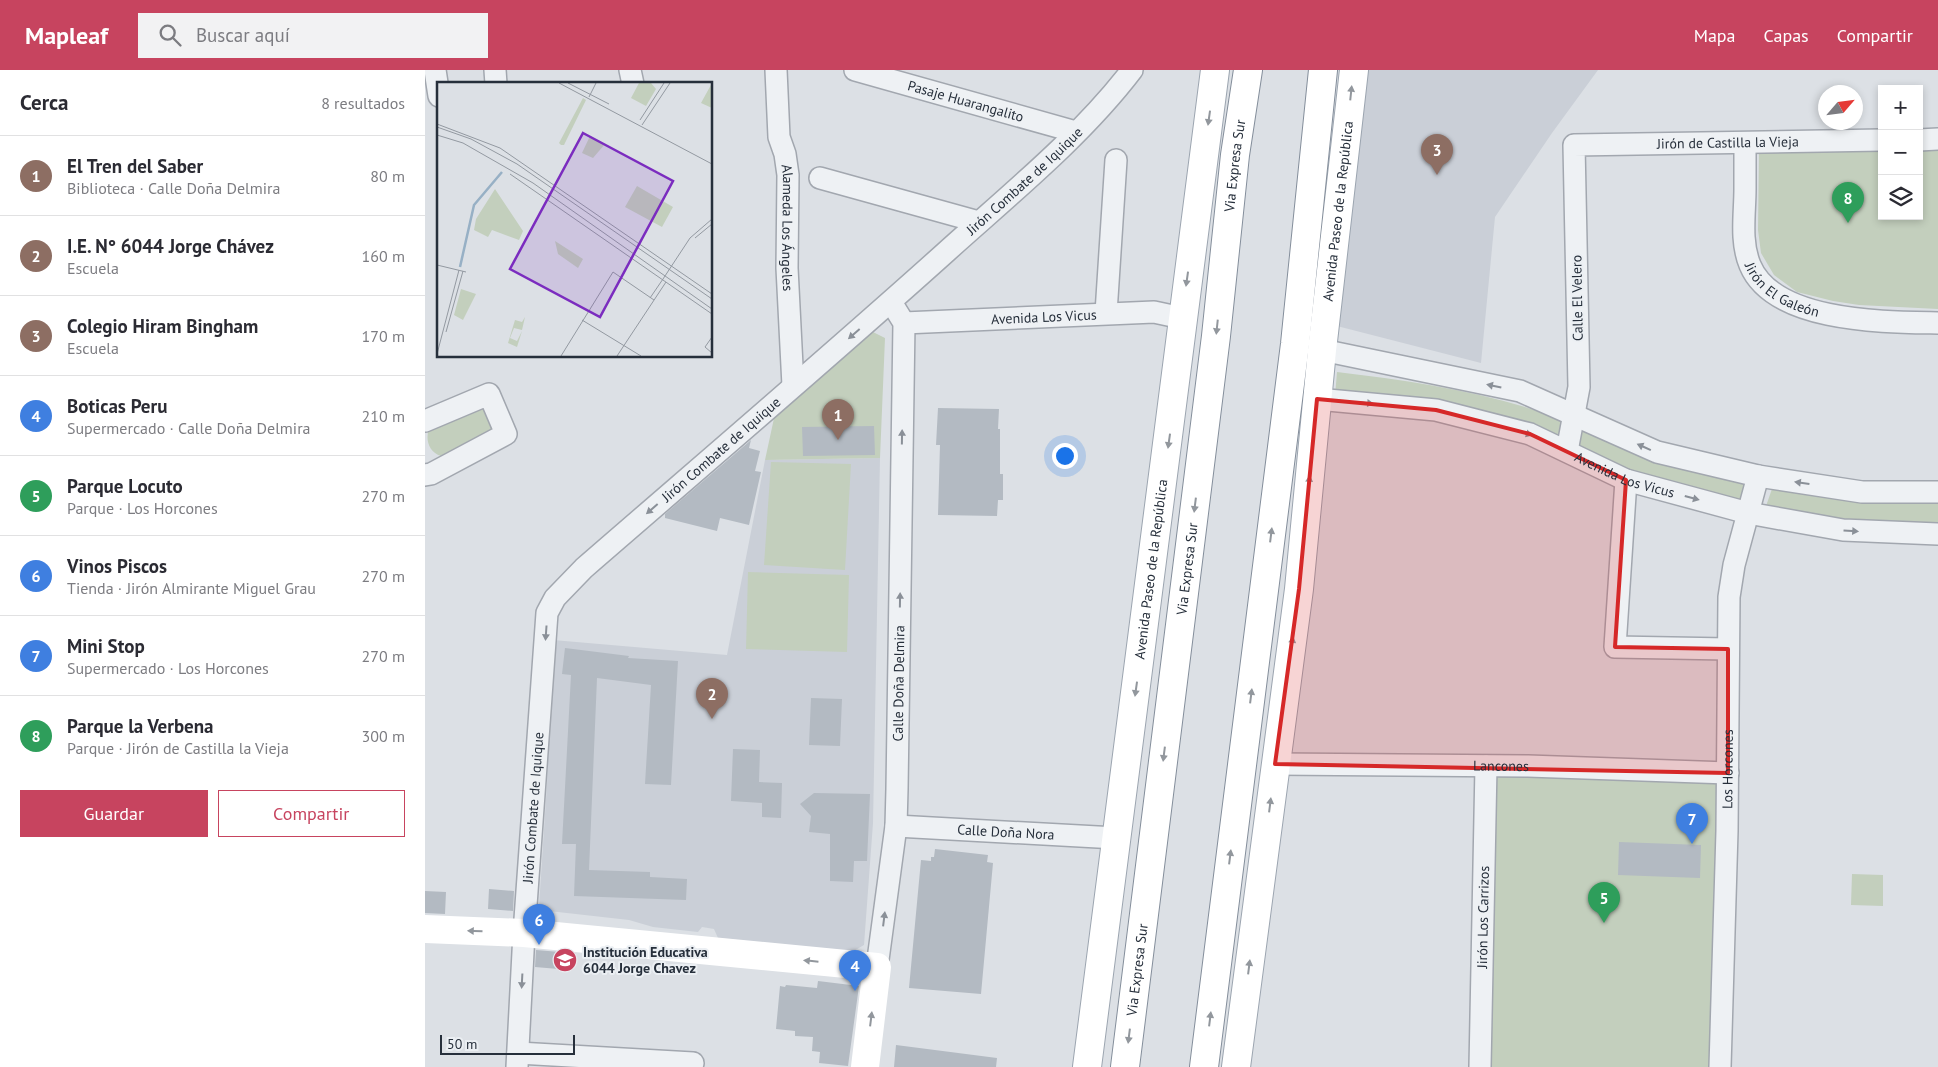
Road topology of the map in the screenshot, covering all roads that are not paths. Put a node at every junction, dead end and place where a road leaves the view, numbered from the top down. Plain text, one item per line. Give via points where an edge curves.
1 (435, 70) edge
2 (776, 70) edge
3 (855, 70) edge
4 (1132, 70) edge
5 (1215, 70) edge
6 (1231, 70) edge
7 (1248, 70) edge
8 (1323, 70) edge
9 (1354, 70) edge
10 (437, 83) edge
11 (1077, 132) junction
12 (1938, 139) edge
13 (1878, 140) edge
14 (1923, 140) edge
15 (1745, 143) junction
16 (1574, 145) joint
17 (1235, 155) junction
18 (1116, 160) dead end
19 (820, 178) dead end
20 (979, 222) junction
21 (891, 302) junction
22 (1106, 314) junction
23 (1182, 318) junction
24 (904, 323) junction
25 (1938, 323) edge
26 (1322, 350) junction
27 (793, 386) junction
28 (1317, 399) junction
29 (1574, 416) junction
30 (425, 421) edge
31 (1567, 451) junction
32 (427, 469) edge
33 (1758, 476) junction
34 (1626, 480) junction
35 (1938, 492) edge
36 (1748, 513) junction
37 (1938, 534) edge
38 (1727, 650) junction
39 (1275, 764) junction
40 (1486, 766) junction
41 (1728, 774) junction
42 (896, 826) junction
43 (1116, 838) junction
44 (425, 930) edge
45 (524, 933) junction
46 (877, 967) junction
47 (518, 1060) edge
48 (693, 1063) dead end
49 (865, 1067) edge
50 (1087, 1067) edge
51 (1125, 1067) edge
52 (1204, 1067) edge
53 (1236, 1067) edge
54 (1481, 1067) edge
55 (1720, 1067) edge

1 - 10 street
2 - 27 street, Alameda Los Ángeles via 779,137 788,175 787,268
3 - 11 street, Pasaje Huarangalito
4 - 11 street, Jirón Combate de Iquique via 1115,93
5 -> 23 main road, Avenida Paseo de la República
6 - 17 main road
7 - 17 main road, Via Expresa Sur
52 -> 8 main road via 1295,344
26 -> 9 main road, Avenida Paseo de la República
11 - 20 street, Jirón Combate de Iquique
12 - 14 street
13 - 15 street, Jirón de Castilla la Vieja
15 - 16 street, Jirón de Castilla la Vieja
15 - 25 street, Jirón El Galeón via 1745,245 1750,266 1763,283 1781,298 1830,315 1876,321
16 - 29 street, Calle El Velero via 1579,387
17 -> 51 main road, Via Expresa Sur via 1216,336
18 - 22 street
19 - 20 street
20 - 21 street, Jirón Combate de Iquique
21 - 24 street
21 -> 27 street, Jirón Combate de Iquique
22 - 23 street, Avenida Los Vicus via 1154,312
22 - 24 street, Avenida Los Vicus
23 -> 43 main road, Avenida Paseo de la República
42 -> 24 street, Calle Doña Delmira
26 - 28 main road, Avenida Paseo de la República
29 -> 26 street via 1520,391
27 -> 45 street, Jirón Combate de Iquique via 579,572 555,598 547,613
28 -> 31 street, Avenida Los Vicus via 1436,410 1530,434
39 -> 28 main road, Avenida Paseo de la República via 1299,589
29 - 31 street, Calle El Velero
33 -> 29 street via 1657,452
30 - 32 street via 489,394 506,434
31 - 34 street, Avenida Los Vicus
35 -> 33 street via 1862,492
33 - 36 street, Los Horcones
34 -> 36 street, Avenida Los Vicus
34 - 38 street via 1615,647
36 -> 37 street, Avenida Los Vicus via 1843,530
36 - 38 street, Los Horcones via 1733,565
38 - 41 street, Los Horcones
39 - 40 street, Lancones
53 -> 39 main road, Avenida Paseo de la República
40 - 41 street, Lancones
40 - 54 street, Jirón Los Carrizos
41 - 55 street, Los Horcones
42 - 43 street, Calle Doña Nora
46 -> 42 street, Calle Doña Delmira
43 - 50 main road, Avenida Paseo de la República
45 -> 44 main road
46 -> 45 main road
45 -> 47 street, Jirón Combate de Iquique
49 -> 46 main road, Calle Doña Delmira
47 - 48 street

